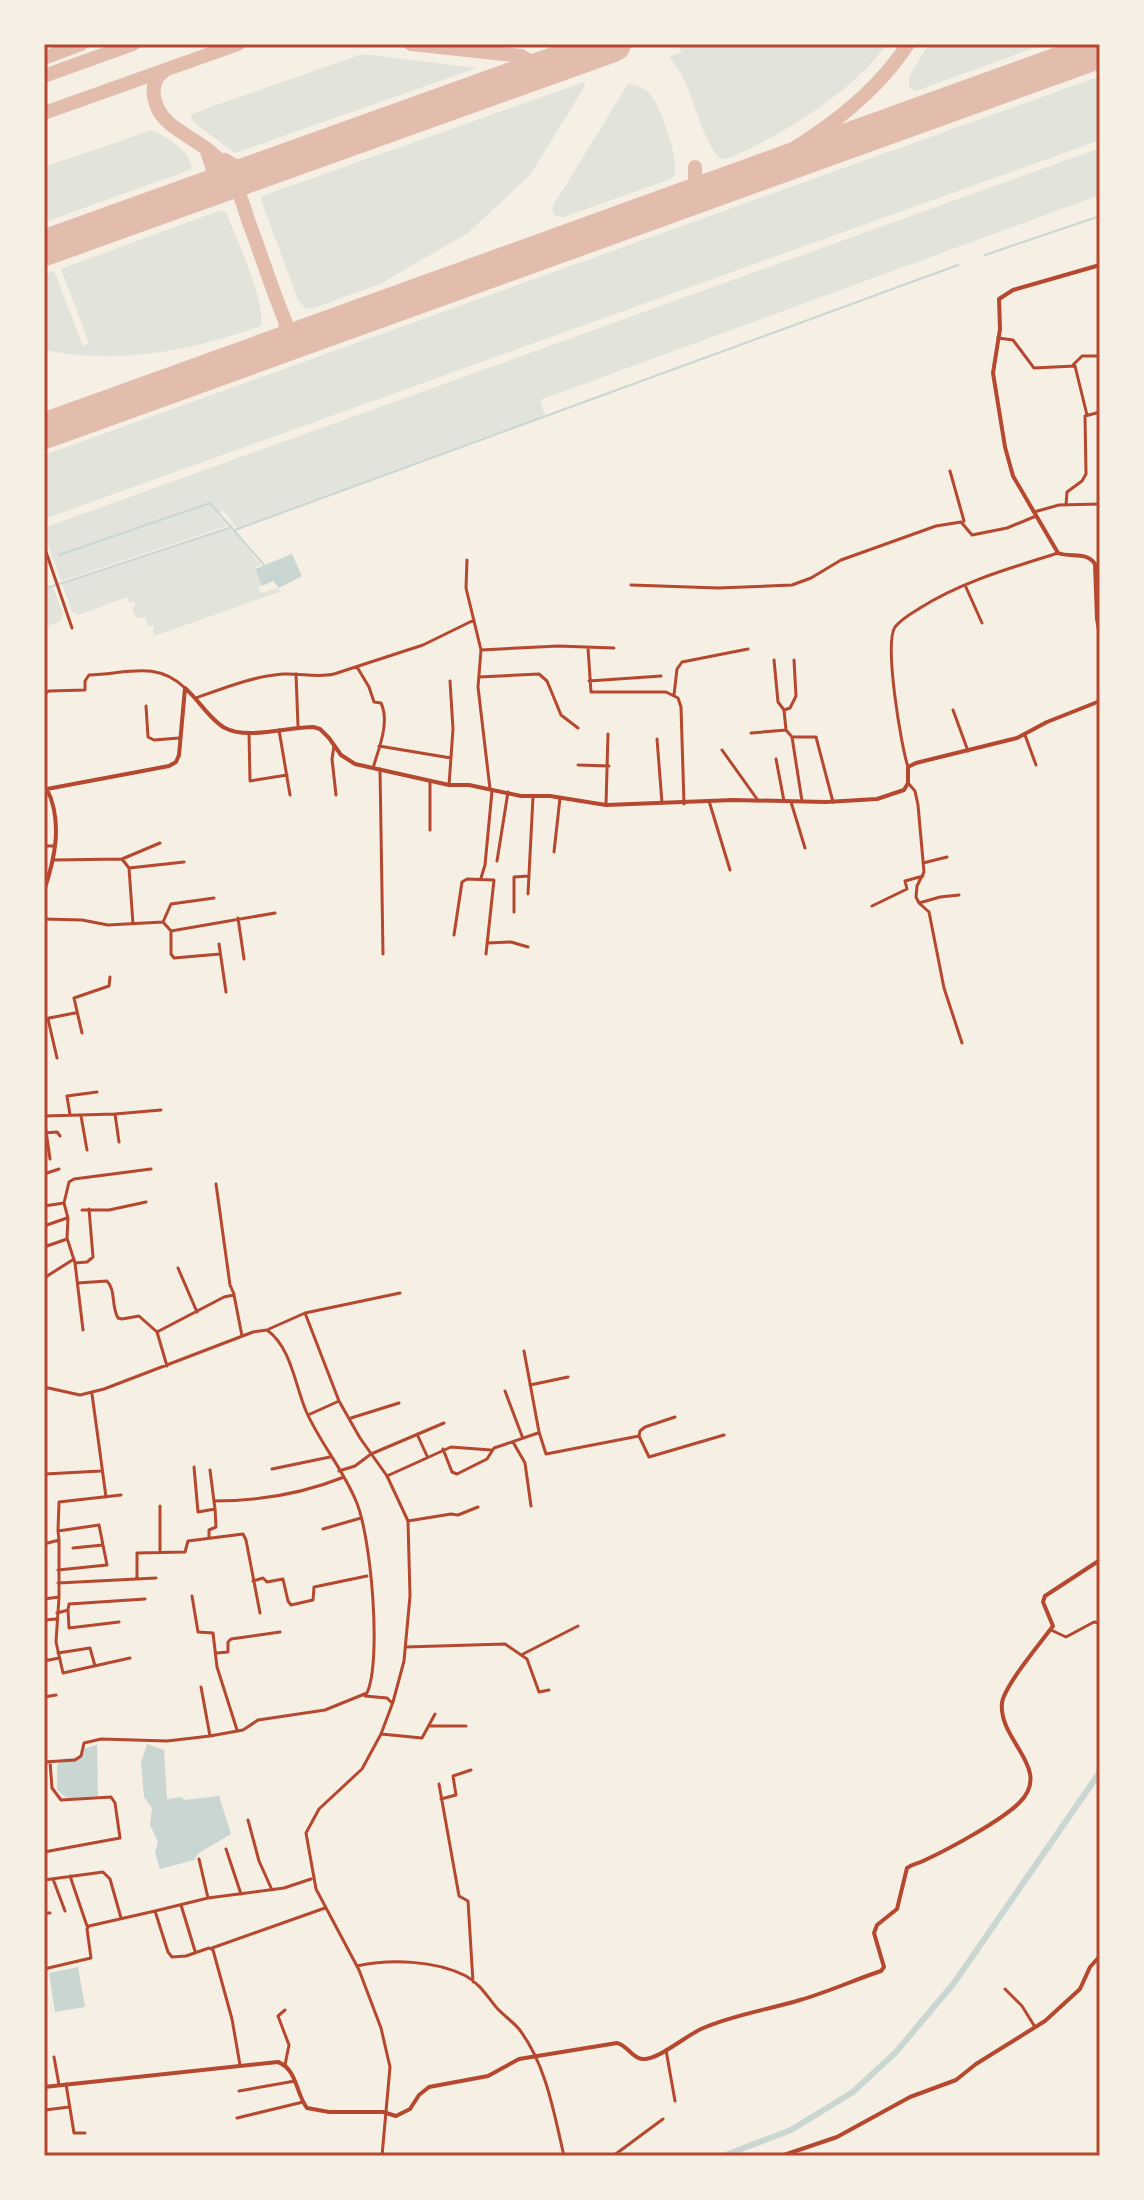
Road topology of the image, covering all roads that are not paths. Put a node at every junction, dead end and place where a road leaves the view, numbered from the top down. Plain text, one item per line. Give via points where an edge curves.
1 (1100, 265) edge
2 (998, 338) junction
3 (1100, 356) edge
4 (1073, 365) junction
5 (1100, 412) edge
6 (1087, 415) junction
7 (950, 471) dead end
8 (1100, 504) edge
9 (1066, 505) junction
10 (1035, 514) junction
11 (965, 525) junction
12 (44, 546) edge
13 (1058, 553) junction
14 (467, 560) dead end
15 (631, 585) dead end
16 (965, 585) junction
17 (1098, 588) edge
18 (474, 620) junction
19 (982, 623) dead end
20 (72, 628) dead end
21 (1100, 635) edge
22 (588, 648) junction
23 (614, 648) dead end
24 (748, 649) dead end
25 (481, 650) junction
26 (774, 660) dead end
27 (794, 660) dead end
28 (357, 667) junction
29 (296, 674) junction
30 (661, 676) dead end
31 (479, 677) junction
32 (450, 681) dead end
33 (589, 681) junction
34 (185, 688) junction
35 (44, 694) edge
36 (674, 695) junction
37 (196, 698) junction
38 (1100, 701) edge
39 (146, 706) dead end
40 (784, 710) junction
41 (953, 710) dead end
42 (298, 727) junction
43 (578, 728) dead end
44 (279, 730) junction
45 (786, 730) junction
46 (249, 733) junction
47 (751, 733) dead end
48 (608, 734) dead end
49 (1025, 735) junction
50 (180, 737) junction
51 (792, 737) junction
52 (657, 739) dead end
53 (334, 746) junction
54 (379, 746) junction
55 (722, 750) dead end
56 (968, 751) junction
57 (451, 758) junction
58 (776, 759) dead end
59 (578, 765) dead end
60 (1036, 765) dead end
61 (609, 766) junction
62 (908, 767) junction
63 (373, 768) junction
64 (380, 769) junction
65 (287, 775) junction
66 (430, 781) junction
67 (908, 783) junction
68 (449, 785) junction
69 (45, 787) edge
70 (491, 791) junction
71 (508, 792) junction
72 (290, 795) dead end
73 (336, 795) dead end
74 (533, 797) junction
75 (560, 798) junction
76 (709, 801) junction
77 (758, 801) junction
78 (784, 801) junction
79 (791, 802) junction
80 (802, 802) junction
81 (833, 802) junction
82 (662, 803) junction
83 (684, 804) junction
84 (606, 805) junction
85 (430, 830) dead end
86 (160, 843) dead end
87 (44, 846) edge
88 (55, 846) junction
89 (805, 848) dead end
90 (554, 852) dead end
91 (947, 857) dead end
92 (122, 859) junction
93 (54, 860) junction
94 (497, 861) dead end
95 (184, 862) dead end
96 (923, 863) junction
97 (129, 868) junction
98 (730, 870) dead end
99 (528, 876) junction
100 (923, 876) junction
101 (481, 879) junction
102 (44, 891) edge
103 (528, 894) dead end
104 (959, 895) dead end
105 (214, 898) dead end
106 (919, 903) junction
107 (872, 906) dead end
108 (514, 912) dead end
109 (275, 913) dead end
110 (238, 918) junction
111 (44, 919) edge
112 (163, 922) junction
113 (133, 924) junction
114 (171, 931) junction
115 (454, 935) dead end
116 (487, 943) junction
117 (219, 944) dead end
118 (528, 947) dead end
119 (220, 954) junction
120 (383, 954) dead end
121 (486, 954) dead end
122 (244, 959) dead end
123 (110, 977) dead end
124 (226, 992) dead end
125 (76, 1012) junction
126 (46, 1019) edge
127 (82, 1033) dead end
128 (962, 1043) dead end
129 (57, 1058) dead end
130 (97, 1092) dead end
131 (161, 1110) dead end
132 (115, 1114) junction
133 (70, 1115) junction
134 (81, 1116) junction
135 (44, 1117) edge
136 (44, 1133) edge
137 (60, 1136) dead end
138 (119, 1142) dead end
139 (87, 1150) dead end
140 (50, 1159) dead end
141 (59, 1169) dead end
142 (151, 1169) dead end
143 (44, 1174) edge
144 (216, 1184) dead end
145 (146, 1202) dead end
146 (64, 1203) junction
147 (44, 1206) edge
148 (89, 1209) junction
149 (82, 1210) dead end
150 (68, 1218) junction
151 (44, 1226) edge
152 (67, 1238) junction
153 (44, 1247) edge
154 (74, 1261) junction
155 (178, 1268) dead end
156 (44, 1278) edge
157 (78, 1283) junction
158 (400, 1293) dead end
159 (234, 1295) junction
160 (197, 1312) junction
161 (305, 1313) junction
162 (83, 1330) dead end
163 (267, 1330) junction
164 (157, 1332) junction
165 (242, 1336) junction
166 (524, 1351) dead end
167 (167, 1367) junction
168 (568, 1377) dead end
169 (530, 1385) junction
170 (44, 1387) edge
171 (505, 1391) dead end
172 (92, 1392) junction
173 (339, 1401) junction
174 (399, 1403) dead end
175 (308, 1415) junction
176 (675, 1417) dead end
177 (351, 1418) junction
178 (444, 1423) dead end
179 (539, 1432) junction
180 (417, 1434) junction
181 (724, 1435) dead end
182 (639, 1436) junction
183 (522, 1437) junction
184 (513, 1442) junction
185 (443, 1449) junction
186 (491, 1450) junction
187 (371, 1454) junction
188 (427, 1456) junction
189 (330, 1457) junction
190 (194, 1467) dead end
191 (272, 1469) dead end
192 (210, 1470) dead end
193 (101, 1471) junction
194 (339, 1471) junction
195 (45, 1474) edge
196 (387, 1476) junction
197 (344, 1477) junction
198 (121, 1495) dead end
199 (106, 1497) junction
200 (214, 1501) junction
201 (160, 1506) dead end
202 (531, 1506) dead end
203 (478, 1507) dead end
204 (215, 1508) junction
205 (361, 1518) junction
206 (408, 1521) junction
207 (323, 1529) dead end
208 (58, 1531) junction
209 (209, 1539) junction
210 (59, 1540) junction
211 (44, 1544) edge
212 (103, 1545) junction
213 (73, 1548) dead end
214 (160, 1552) junction
215 (1100, 1560) edge
216 (58, 1570) junction
217 (369, 1576) junction
218 (156, 1578) dead end
219 (137, 1579) junction
220 (253, 1581) junction
221 (58, 1583) junction
222 (192, 1596) dead end
223 (59, 1597) junction
224 (44, 1599) edge
225 (145, 1599) dead end
226 (68, 1610) junction
227 (260, 1613) dead end
228 (56, 1616) junction
229 (44, 1620) edge
230 (119, 1622) dead end
231 (1100, 1623) edge
232 (578, 1626) dead end
233 (1051, 1630) junction
234 (280, 1632) dead end
235 (405, 1647) junction
236 (216, 1653) junction
237 (523, 1654) junction
238 (58, 1656) junction
239 (130, 1658) dead end
240 (44, 1661) edge
241 (95, 1666) junction
242 (201, 1687) dead end
243 (549, 1690) dead end
244 (56, 1695) dead end
245 (44, 1697) edge
246 (362, 1697) junction
247 (392, 1705) junction
248 (435, 1714) dead end
249 (430, 1726) junction
250 (466, 1726) dead end
251 (237, 1731) junction
252 (381, 1734) junction
253 (210, 1736) junction
254 (44, 1762) edge
255 (50, 1762) junction
256 (471, 1770) dead end
257 (439, 1784) dead end
258 (441, 1799) junction
259 (248, 1820) dead end
260 (226, 1849) dead end
261 (44, 1852) edge
262 (199, 1859) dead end
263 (70, 1876) junction
264 (313, 1878) junction
265 (53, 1879) junction
266 (44, 1880) edge
267 (272, 1890) junction
268 (241, 1894) junction
269 (208, 1898) junction
270 (181, 1905) junction
271 (325, 1908) junction
272 (65, 1911) dead end
273 (155, 1911) junction
274 (44, 1913) edge
275 (50, 1913) dead end
276 (121, 1918) junction
277 (87, 1927) junction
278 (212, 1948) junction
279 (196, 1953) junction
280 (1100, 1956) edge
281 (357, 1966) junction
282 (44, 1969) edge
283 (473, 1982) junction
284 (1005, 1989) dead end
285 (285, 2010) dead end
286 (1035, 2027) junction
287 (666, 2050) junction
288 (54, 2057) dead end
289 (535, 2057) junction
290 (240, 2065) junction
291 (285, 2065) junction
292 (295, 2081) junction
293 (66, 2084) junction
294 (59, 2085) junction
295 (44, 2087) edge
296 (239, 2091) dead end
297 (675, 2101) dead end
298 (303, 2102) junction
299 (70, 2107) junction
300 (45, 2110) edge
301 (386, 2113) junction
302 (237, 2118) dead end
303 (663, 2119) dead end
304 (85, 2133) dead end
305 (382, 2156) edge
306 (564, 2156) edge
307 (613, 2156) edge
308 (781, 2156) edge

1 - 2 street via 1013,290 999,299
2 - 4 street via 1013,340 1034,368
2 - 10 street via 993,373 1005,447 1013,476
3 - 4 street via 1082,356
4 - 6 street
5 - 6 street
6 - 9 street via 1086,474 1067,492
7 - 11 street
8 - 9 street
9 - 10 street
10 - 11 street via 1007,528 972,535
10 - 13 street
11 - 15 street via 936,526 841,560 792,585
12 - 20 street
13 - 16 street
13 - 17 street via 1091,558
14 - 18 street via 465,579
16 - 19 street
16 - 62 street via 904,619 892,633 898,721
17 - 21 street
18 - 25 street
18 - 28 street via 423,645
22 - 23 street
22 - 25 street
22 - 33 street
24 - 36 street via 682,662
25 - 31 street
26 - 40 street via 778,702
27 - 40 street via 795,702
28 - 29 street via 320,677
28 - 54 street via 374,702 383,707 386,720
29 - 37 street via 262,677
29 - 42 street
30 - 33 street
31 - 43 street via 539,674 561,715
31 - 70 street
32 - 57 street
33 - 36 street via 594,693
34 - 35 street via 155,670 89,675 85,690
34 - 37 street
34 - 50 street
36 - 83 street via 681,707
37 - 46 street via 224,728
38 - 49 street
39 - 50 street via 148,737
40 - 45 street
41 - 56 street
42 - 44 street
42 - 53 street via 320,729
44 - 46 street
44 - 65 street
45 - 47 street
45 - 51 street
46 - 65 street via 250,781
48 - 61 street
49 - 56 street
49 - 60 street
50 - 69 street via 179,759 169,766
51 - 80 street
51 - 81 street via 816,737
52 - 82 street
53 - 63 street via 355,764
53 - 73 street
54 - 57 street
54 - 63 street
55 - 77 street
56 - 62 street
57 - 68 street
58 - 78 street
59 - 61 street
61 - 84 street
62 - 67 street
63 - 64 street
64 - 66 street
64 - 120 street
65 - 72 street
66 - 68 street
66 - 85 street
67 - 81 street via 904,790 877,799
67 - 96 street via 918,805
68 - 70 street
69 - 88 street via 55,811
70 - 71 street
70 - 101 street
71 - 74 street
71 - 94 street
74 - 75 street
74 - 99 street
75 - 84 street
75 - 90 street
76 - 77 street
76 - 83 street
76 - 98 street
77 - 78 street
78 - 79 street
79 - 80 street
79 - 89 street
80 - 81 street
82 - 83 street
82 - 84 street
86 - 92 street
87 - 88 street
88 - 93 street
91 - 96 street
92 - 93 street
92 - 97 street
93 - 102 street
95 - 97 street
96 - 100 street
97 - 113 street
99 - 103 street
99 - 108 street via 514,877
100 - 106 street via 916,893
100 - 107 street via 905,881 907,889
101 - 115 street via 462,882
101 - 116 street via 494,880
104 - 106 street
105 - 112 street via 171,904
106 - 128 street via 929,912 944,988
109 - 110 street
110 - 114 street
110 - 122 street
111 - 113 street
112 - 113 street
112 - 114 street
114 - 119 street via 174,958
116 - 118 street
116 - 121 street
117 - 119 street
119 - 124 street
123 - 125 street via 109,986 75,996
125 - 126 street
125 - 127 street
126 - 129 street
130 - 133 street via 67,1096
131 - 132 street
132 - 134 street
132 - 138 street
133 - 134 street
133 - 135 street
134 - 139 street
135 - 136 street
136 - 137 street
136 - 140 street
141 - 143 street
142 - 146 street via 74,1179
144 - 159 street
145 - 148 street
146 - 147 street
146 - 150 street
148 - 149 street
148 - 154 street via 93,1257
150 - 151 street
150 - 152 street
152 - 153 street
152 - 154 street
154 - 156 street
154 - 157 street
155 - 160 street
157 - 162 street
157 - 164 street via 107,1281 118,1318 144,1318
158 - 161 street
159 - 160 street
159 - 165 street
160 - 164 street
161 - 163 street
161 - 173 street
163 - 165 street
163 - 175 street via 288,1360
164 - 167 street
165 - 167 street
166 - 169 street
167 - 172 street
168 - 169 street
169 - 179 street
170 - 172 street via 80,1395
171 - 183 street
172 - 193 street
173 - 175 street
173 - 177 street
174 - 177 street
175 - 189 street
176 - 182 street via 645,1427
177 - 187 street
178 - 180 street
179 - 182 street via 550,1455
179 - 183 street
180 - 187 street
180 - 188 street
181 - 182 street via 651,1458
183 - 184 street
184 - 186 street
184 - 202 street via 525,1463
185 - 186 street
185 - 186 street via 455,1474 487,1459
185 - 188 street
187 - 194 street
187 - 196 street
188 - 196 street
189 - 191 street
189 - 194 street
190 - 204 street via 196,1510
192 - 200 street
193 - 195 street
193 - 199 street
194 - 197 street
196 - 206 street
197 - 200 street via 271,1497
197 - 205 street
198 - 199 street
199 - 208 street via 59,1502
200 - 204 street
201 - 214 street
203 - 206 street
204 - 209 street via 216,1527 209,1530
205 - 207 street
205 - 217 street
206 - 235 street
208 - 210 street
208 - 212 street via 99,1525
209 - 214 street via 188,1541 186,1552
209 - 220 street via 245,1536
210 - 211 street
210 - 216 street
212 - 213 street
212 - 216 street via 105,1567
214 - 219 street via 137,1553
215 - 233 street via 1045,1596
216 - 221 street
217 - 220 street via 314,1587 313,1600 293,1605 283,1579
217 - 246 street via 375,1657 371,1685
218 - 219 street
219 - 221 street
220 - 227 street
221 - 223 street
222 - 236 street via 198,1632 212,1632
223 - 224 street
223 - 228 street
225 - 226 street via 69,1604
226 - 228 street
226 - 230 street via 69,1628
228 - 229 street
228 - 238 street
231 - 233 street via 1066,1637
232 - 237 street
233 - 287 street via 1034,1647 1003,1698 1005,1722 1032,1785 1001,1817 907,1868 897,1909 874,1933 881,1971 709,2026
234 - 236 street via 231,1639 228,1652
235 - 237 street via 495,1643
235 - 247 street
236 - 251 street
237 - 243 street via 539,1692
238 - 240 street
238 - 241 street via 65,1674
238 - 241 street via 90,1648
239 - 241 street
242 - 253 street
244 - 245 street
246 - 247 street via 387,1698
246 - 251 street via 325,1710 258,1720
247 - 252 street
248 - 249 street
249 - 250 street
249 - 252 street via 422,1738
251 - 253 street
252 - 264 street via 362,1769 319,1809 306,1833
253 - 255 street via 101,1739 84,1743 75,1760
254 - 255 street
255 - 261 street via 56,1796 66,1801 111,1797 121,1835
256 - 258 street via 454,1775 455,1795
257 - 258 street
258 - 283 street via 459,1896 468,1901
259 - 267 street
260 - 268 street
262 - 269 street
263 - 265 street
263 - 276 street via 107,1874
263 - 277 street
264 - 267 street
264 - 271 street
265 - 266 street
265 - 272 street
267 - 268 street
268 - 269 street
269 - 270 street
270 - 273 street
270 - 279 street
271 - 278 street
271 - 281 street
273 - 276 street
273 - 279 street via 172,1957
274 - 275 street
276 - 277 street
277 - 282 street via 91,1958
278 - 279 street
278 - 290 street
280 - 286 street via 1080,1989
281 - 283 street via 416,1964 443,1968
281 - 301 street via 390,2067
283 - 289 street via 518,2027
284 - 286 street
285 - 291 street via 278,2016 289,2045
286 - 308 street via 956,2080 910,2097 837,2137
287 - 289 street via 639,2059 617,2043
287 - 297 street
288 - 294 street
289 - 301 street via 519,2059 488,2076 429,2087 405,2113
289 - 306 street
290 - 291 street
290 - 293 street
291 - 292 street
292 - 296 street
292 - 298 street
293 - 294 street
293 - 299 street
294 - 295 street
298 - 301 street via 312,2111
298 - 302 street
299 - 300 street
299 - 304 street via 74,2133
301 - 305 street
303 - 307 street

